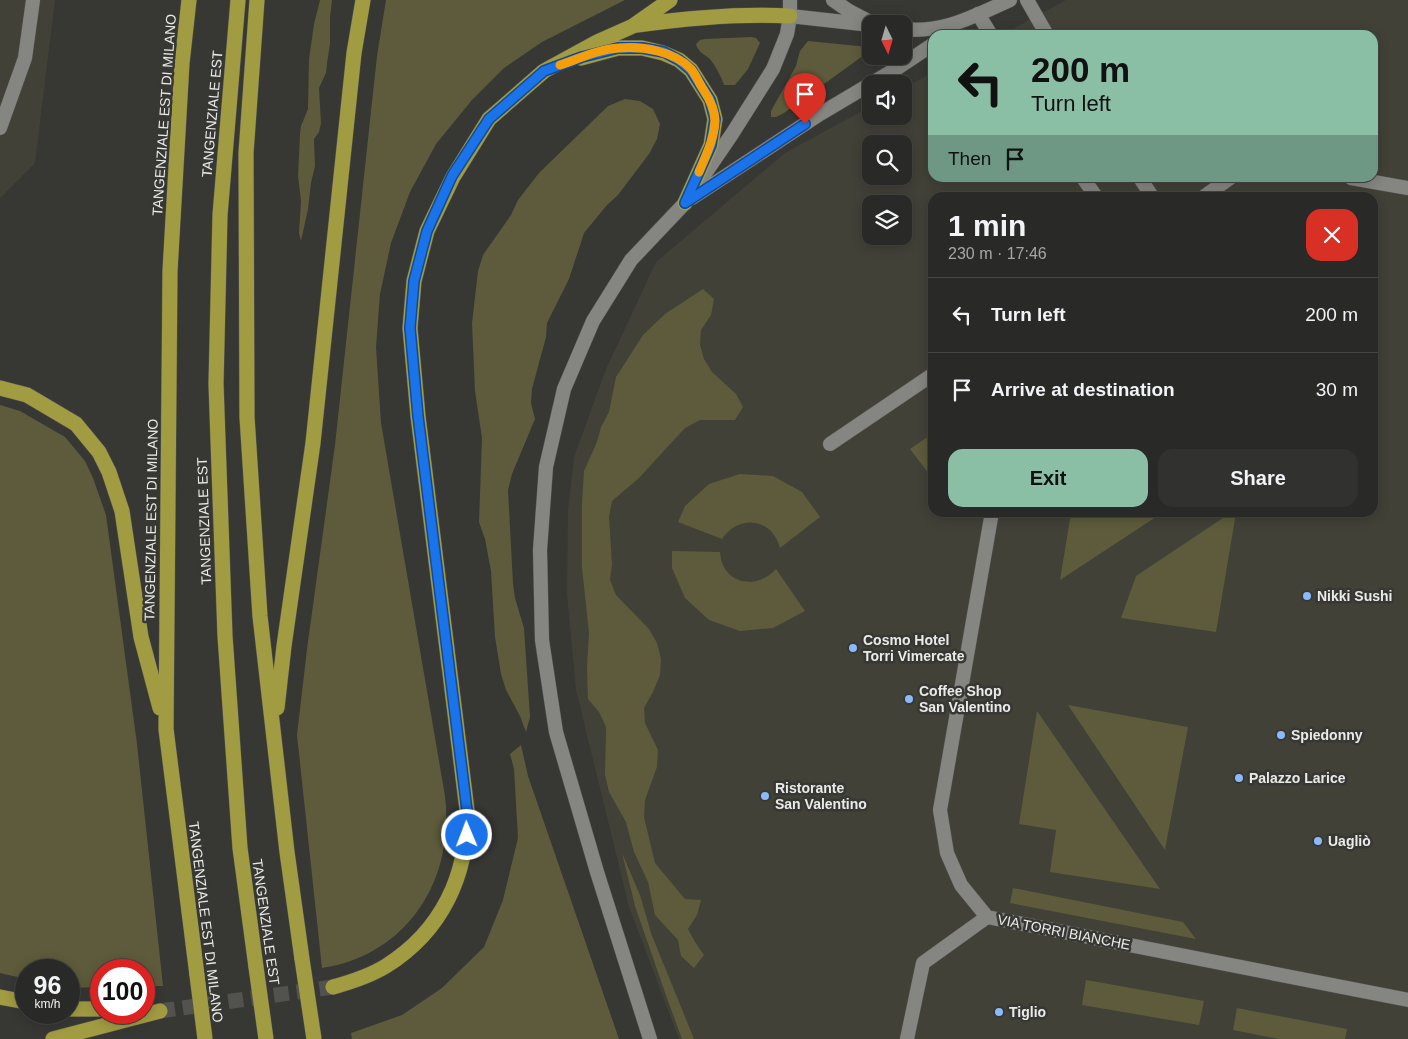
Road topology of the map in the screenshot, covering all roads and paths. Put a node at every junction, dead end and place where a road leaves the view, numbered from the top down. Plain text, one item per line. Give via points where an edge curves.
1 (33, 0) edge
2 (189, 0) edge
3 (238, 0) edge
4 (257, 0) edge
5 (363, 0) edge
6 (670, 0) edge
7 (790, 0) edge
8 (832, 0) edge
9 (1000, 0) edge
10 (1010, 0) edge
11 (1027, 0) edge
12 (978, 14) junction
13 (790, 16) junction
14 (862, 17) edge
15 (862, 24) edge
16 (633, 26) junction
17 (912, 30) edge
18 (954, 30) edge
19 (987, 30) edge
20 (1044, 30) edge
21 (928, 48) edge
22 (544, 71) junction
23 (0, 128) edge
24 (1224, 182) edge
25 (1374, 182) edge
26 (1408, 188) edge
27 (1210, 192) edge
28 (685, 203) junction
29 (928, 378) edge
30 (0, 388) edge
31 (830, 444) dead end
32 (991, 517) edge
33 (166, 729) junction
34 (275, 735) junction
35 (987, 918) junction
36 (333, 987) tunnel mouth
37 (0, 997) edge
38 (15, 1000) edge
39 (1408, 1000) edge
40 (110, 1024) edge
41 (53, 1039) edge
42 (205, 1039) edge
43 (266, 1039) edge
44 (314, 1039) edge
45 (650, 1039) edge
46 (907, 1039) edge

1 - 23 street via 25,58
2 - 33 highway, TANGENZIALE EST DI MILANO via 182,63 170,271
3 - 43 highway, TANGENZIALE EST, bridge via 220,215 216,384 225,645 240,848
4 - 34 highway via 246,153 247,418 260,616
5 - 34 highway via 353,62 313,442 284,646
6 - 16 highway
7 - 13 street
8 - 14 street
9 - 12 street
10 - 12 street
11 - 20 street
12 - 17 street via 938,28
12 - 18 street
12 - 19 street
13 - 15 street
13 - 16 highway via 705,16
13 - 28 street via 788,34 773,69
16 - 22 highway
21 - 28 street
22 - 28 highway via 618,48 664,52 691,70 710,100 715,119 711,145
22 - 36 highway via 489,119 452,176 427,231 414,281 410,328 467,810 463,854 445,907 407,952 384,967
24 - 27 street
25 - 26 street
28 - 45 street via 631,260 593,321 564,388 546,467 540,550 542,640 556,732
29 - 31 street
30 - 33 highway via 27,395 76,424 99,452 109,472 122,511 141,637
32 - 35 street, VIA TORRI BIANCHE via 940,810 947,852 961,885
33 - 42 highway, TANGENZIALE EST DI MILANO, bridge
34 - 44 highway, bridge via 287,852
35 - 39 street, VIA TORRI BIANCHE
35 - 46 street via 922,963
37 - 38 highway
40 - 41 highway

